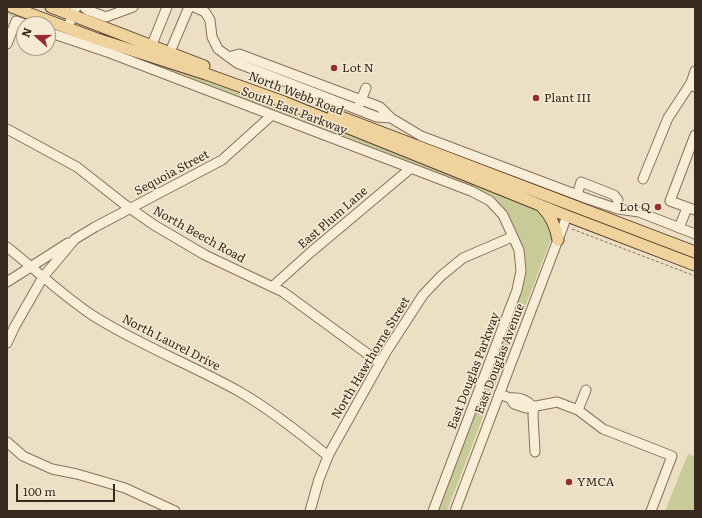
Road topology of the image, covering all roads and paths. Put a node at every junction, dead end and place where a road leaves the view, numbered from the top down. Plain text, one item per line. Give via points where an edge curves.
1 (12, 7) edge
2 (51, 7) edge
3 (84, 7) edge
4 (113, 7) edge
5 (133, 7) edge
6 (167, 7) edge
7 (189, 7) edge
8 (194, 7) edge
9 (74, 11) edge
10 (122, 11) junction
11 (68, 27) junction
12 (16, 29) edge
13 (56, 35) edge
14 (7, 44) edge
15 (150, 50) junction
16 (168, 57) junction
17 (695, 71) edge
18 (297, 81) junction
19 (693, 85) edge
20 (366, 88) dead end
21 (361, 100) junction
22 (357, 110) junction
23 (272, 115) junction
24 (392, 118) junction
25 (7, 129) edge
26 (695, 135) edge
27 (410, 168) junction
28 (643, 179) dead end
29 (576, 194) junction
30 (560, 200) junction
31 (540, 205) junction
32 (131, 208) junction
33 (618, 209) junction
34 (691, 209) edge
35 (589, 212) junction
36 (567, 216) junction
37 (680, 228) junction
38 (572, 229) dead end
39 (695, 234) edge
40 (512, 237) junction
41 (75, 239) junction
42 (558, 240) junction
43 (7, 247) edge
44 (695, 252) edge
45 (695, 265) edge
46 (30, 267) junction
47 (695, 276) edge
48 (43, 278) junction
49 (7, 282) edge
50 (272, 287) junction
51 (7, 343) edge
52 (380, 363) junction
53 (586, 390) dead end
54 (500, 394) junction
55 (533, 406) junction
56 (578, 410) junction
57 (7, 442) edge
58 (535, 452) dead end
59 (328, 456) junction
60 (175, 511) edge
61 (310, 511) edge
62 (433, 511) edge
63 (455, 511) edge
64 (651, 511) edge

1 - 11 main road, North Webb Road
2 - 9 main road, North Webb Road
3 - 10 street via 106,17
4 - 10 street
5 - 10 street
6 - 15 street
7 - 16 street
8 - 18 street via 205,12 210,20 212,37 218,49 229,57 236,62
9 - 11 street
9 - 15 main road, North Webb Road
11 - 15 main road, North Webb Road via 97,38
12 - 14 street
13 - 23 street, South East Parkway
15 - 16 main road, North Webb Road
16 - 30 main road, North Webb Road
16 - 31 main road, North Webb Road
17 - 19 street
18 - 21 street
18 - 22 street
19 - 28 street via 668,118
20 - 21 street
21 - 22 street
21 - 24 street via 380,107
22 - 24 street via 377,117
23 - 27 street, South East Parkway
23 - 32 street, Sequoia Street via 222,160
24 - 29 street via 422,136
25 - 32 street, North Beech Road via 77,167
26 - 34 street via 666,199
27 - 40 street, South East Parkway via 490,201 503,215
27 - 50 street, East Plum Lane
29 - 33 street
29 - 33 street via 581,182 614,195 618,200
30 - 35 main road, North Webb Road
30 - 36 main road
31 - 36 main road, North Webb Road
31 - 42 main road via 552,218
32 - 41 street, Sequoia Street
32 - 50 street, North Beech Road via 154,225 205,254
33 - 37 street via 639,212
34 - 37 street
35 - 36 main road
35 - 44 main road, North Webb Road
36 - 42 street, East Douglas Avenue
36 - 45 main road, North Webb Road
37 - 39 street
38 - 47 path
40 - 52 street, North Hawthorne Street via 463,258 441,276 423,295
40 - 62 street, East Douglas Parkway via 519,250 522,271 517,290
41 - 46 street, Sequoia Street
41 - 48 street, Sequoia Street
42 - 54 street, East Douglas Avenue
43 - 46 street, North Laurel Drive
46 - 48 street, North Laurel Drive
46 - 49 street, Sequoia Street
48 - 51 street, Sequoia Street
48 - 59 street, North Laurel Drive via 93,315 130,337 240,393 288,424
50 - 52 street, North Beech Road via 283,292
52 - 59 street, North Hawthorne Street
53 - 56 street
54 - 55 street via 510,398 514,404 526,408
54 - 63 street, East Douglas Avenue
55 - 56 street via 558,402
55 - 58 street
56 - 64 street via 603,429 672,456
57 - 60 street via 23,456 52,469 125,488
59 - 61 street, North Hawthorne Street

